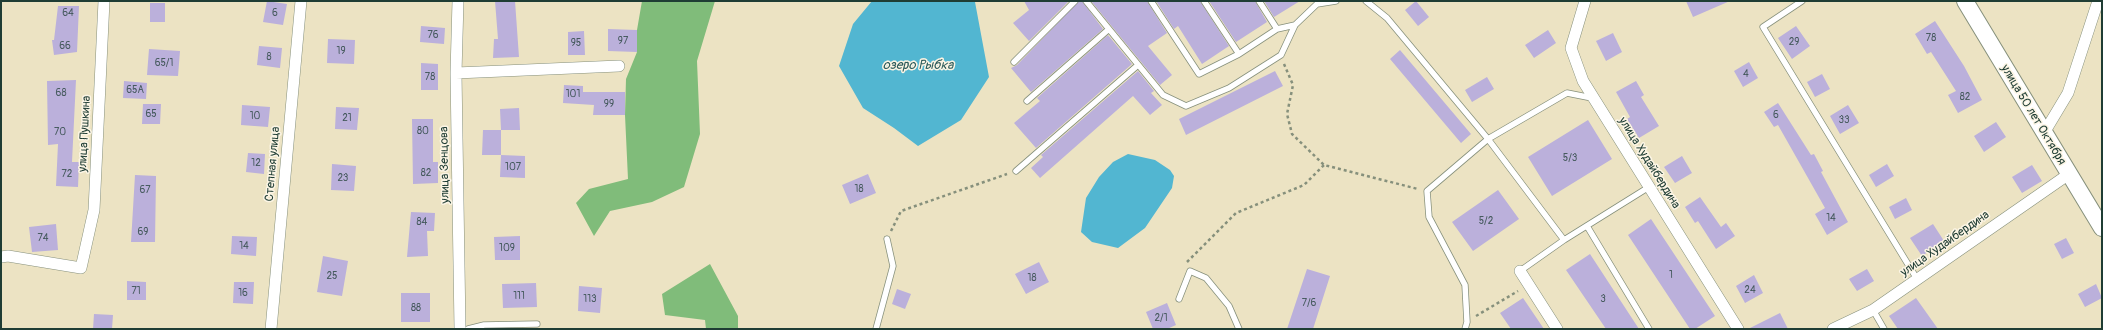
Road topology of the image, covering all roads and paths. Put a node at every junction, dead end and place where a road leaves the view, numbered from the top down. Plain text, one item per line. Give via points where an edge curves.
1 (104, 1) edge
2 (301, 1) edge
3 (458, 1) edge
4 (1075, 1) edge
5 (1086, 1) edge
6 (1151, 1) edge
7 (1204, 1) edge
8 (1259, 1) edge
9 (1336, 1) edge
10 (1366, 1) edge
11 (1585, 1) edge
12 (1802, 1) edge
13 (1965, 1) edge
14 (2098, 1) edge
15 (1316, 3) edge
16 (1295, 25) junction
17 (1109, 29) junction
18 (1277, 29) junction
19 (1239, 54) junction
20 (1281, 55) junction
21 (1014, 62) dead end
22 (1138, 65) junction
23 (619, 66) dead end
24 (456, 73) junction
25 (1594, 98) junction
26 (1027, 101) dead end
27 (2044, 133) junction
28 (1488, 139) junction
29 (1324, 165) junction
30 (1016, 171) joint
31 (2069, 174) junction
32 (1649, 187) junction
33 (1427, 191) junction
34 (1587, 226) junction
35 (2102, 228) edge
36 (887, 239) joint
37 (1564, 240) junction
38 (1, 257) edge
39 (1187, 262) dead end
40 (1520, 271) joint
41 (1918, 279) junction
42 (1529, 284) junction
43 (1179, 299) dead end
44 (1873, 310) junction
45 (1467, 322) junction
46 (537, 324) dead end
47 (271, 329) edge
48 (460, 329) edge
49 (468, 329) edge
50 (876, 329) edge
51 (1239, 329) edge
52 (1465, 329) edge
53 (1557, 329) edge
54 (1649, 329) edge
55 (1738, 329) edge
56 (1833, 329) edge
57 (1884, 329) edge

1 - 38 street, улица Пушкина via 94,210 81,268
2 - 47 street, Степная улица
3 - 24 street, улица Зенцова
4 - 21 lane
5 - 17 lane
6 - 19 lane via 1200,74
7 - 19 lane
8 - 18 lane
9 - 15 lane
10 - 28 lane via 1387,18
11 - 25 street, улица Худайбердина via 1571,48 1583,81
12 - 41 lane via 1763,27
13 - 27 main road, улица 50 лет Октября
14 - 27 street via 2068,93
15 - 16 lane
16 - 18 lane
16 - 20 lane
17 - 22 lane
17 - 26 lane
18 - 19 lane
20 - 22 lane via 1229,88 1186,106 1163,95
20 - 29 path via 1293,85 1287,114 1292,134
22 - 30 lane
23 - 24 street
24 - 48 street, улица Зенцова
25 - 28 lane via 1567,93
25 - 32 street, улица Худайбердина
27 - 31 main road, улица 50 лет Октября
28 - 33 lane
28 - 37 lane
29 - 33 path
29 - 39 path via 1304,185 1236,213
30 - 36 path via 901,211
31 - 35 main road, улица 50 лет Октября
31 - 41 street, улица Худайбердина
32 - 34 lane
32 - 55 street, улица Худайбердина
33 - 45 lane via 1429,218 1465,285
34 - 37 lane
34 - 54 lane
36 - 50 lane via 893,266
37 - 40 lane
40 - 42 street
41 - 44 street, улица Худайбердина
42 - 45 path
42 - 53 street
43 - 51 lane via 1190,271 1206,278 1229,306
44 - 56 street, улица Худайбердина
44 - 57 lane
45 - 52 lane
46 - 49 lane via 484,325

